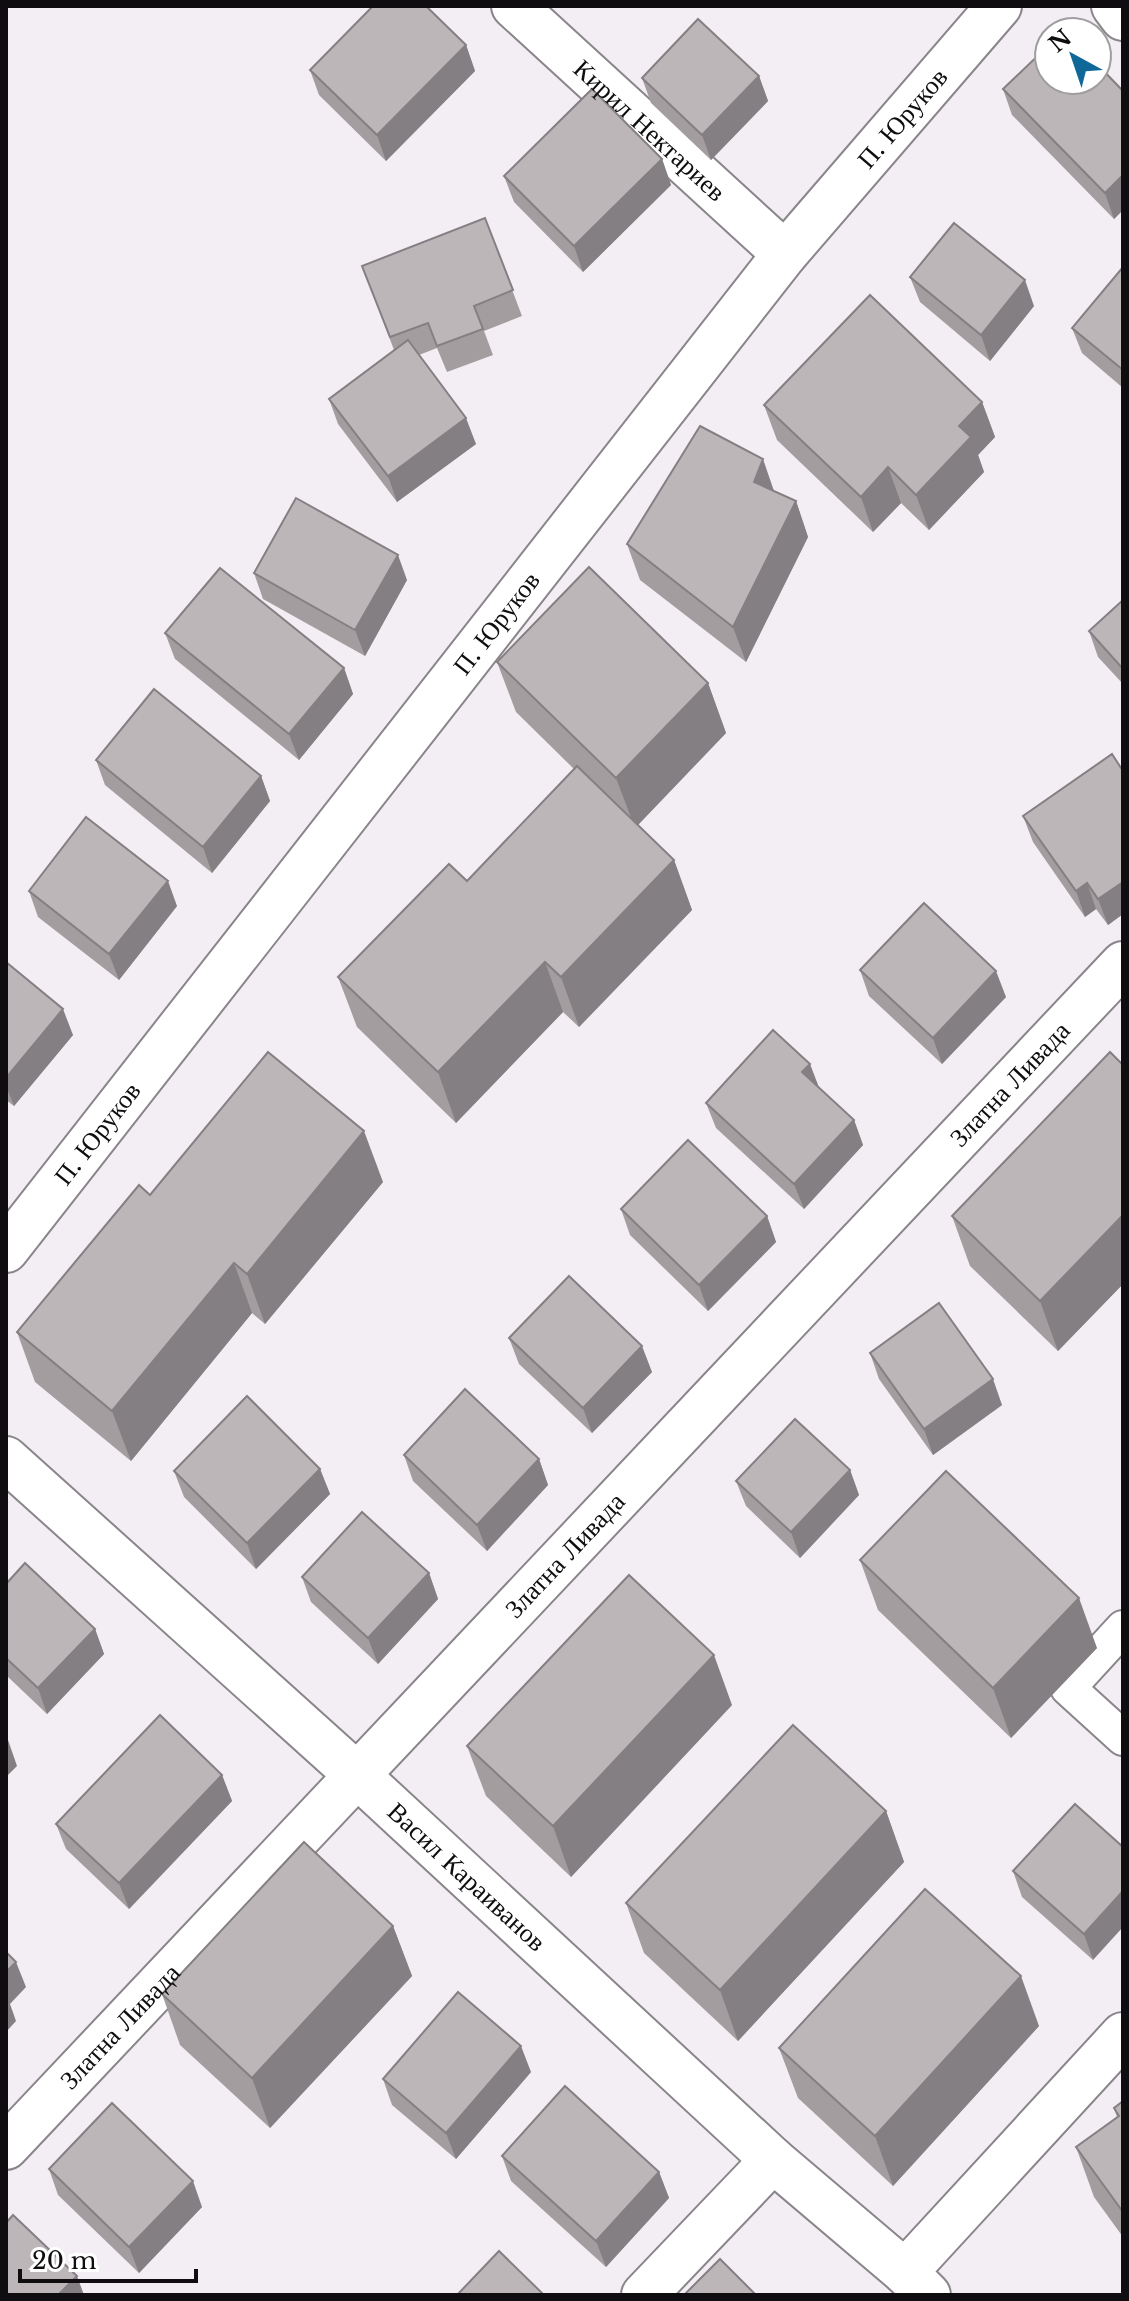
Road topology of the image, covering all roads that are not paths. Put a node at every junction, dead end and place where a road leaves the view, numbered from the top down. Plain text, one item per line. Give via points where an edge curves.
1 (514, 6) edge
2 (999, 6) edge
3 (1114, 6) edge
4 (1123, 18) edge
5 (785, 254) junction
6 (1123, 964) edge
7 (6, 1250) edge
8 (6, 1459) edge
9 (1123, 1628) edge
10 (1123, 1738) edge
11 (357, 1775) junction
12 (1123, 2035) edge
13 (6, 2147) edge
14 (773, 2160) junction
15 (916, 2283) edge
16 (644, 2295) edge

1 - 5 street, Кирил Нектариев
2 - 5 street, П. Юруков
3 - 4 street
5 - 7 street, П. Юруков
6 - 11 street, Златна Ливада
8 - 11 street, Васил Караиванов
9 - 10 lane via 1068,1688
11 - 13 street, Златна Ливада
11 - 14 street, Васил Караиванов
12 - 15 street
14 - 15 street, Васил Караиванов
14 - 16 street

